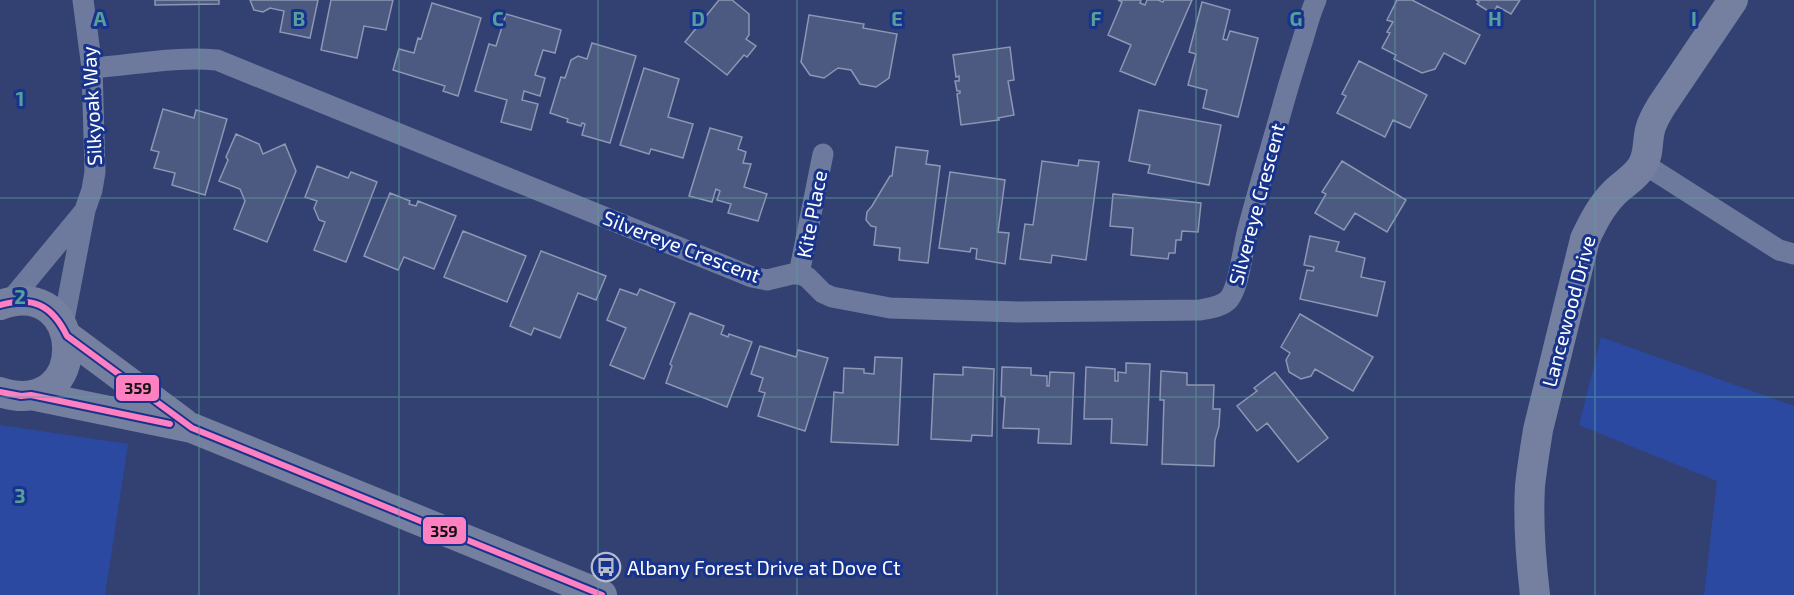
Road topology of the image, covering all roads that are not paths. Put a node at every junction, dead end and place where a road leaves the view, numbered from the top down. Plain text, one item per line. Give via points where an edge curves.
1 (83, 0) edge
2 (1314, 0) edge
3 (1733, 0) edge
4 (92, 68) junction
5 (823, 154) dead end
6 (1644, 164) junction
7 (85, 210) junction
8 (1794, 254) edge
9 (799, 274) junction
10 (5, 303) edge
11 (65, 331) junction
12 (0, 392) edge
13 (31, 395) junction
14 (192, 428) junction
15 (602, 595) edge
16 (1535, 595) edge

1 - 4 street, Silkyoak Way
2 - 9 street, Silvereye Crescent via 1246,234 1241,267 1230,298 1223,304 1200,310 1018,312 890,308 832,297
3 - 6 street via 1654,118
4 - 7 street, Silkyoak Way via 95,172
4 - 9 street, Silvereye Crescent via 171,59 217,60 752,277 767,280
5 - 9 street, Kite Place
6 - 8 street via 1779,250
6 - 16 street, Lancewood Drive via 1599,211 1577,267 1534,455 1530,488
7 - 10 street, Silkyoak Way
7 - 11 street, Silkyoak Way
10 - 11 street via 38,303 56,316
11 - 13 street via 68,347 64,369 51,386
11 - 14 street
12 - 13 street
13 - 14 street
14 - 15 street

